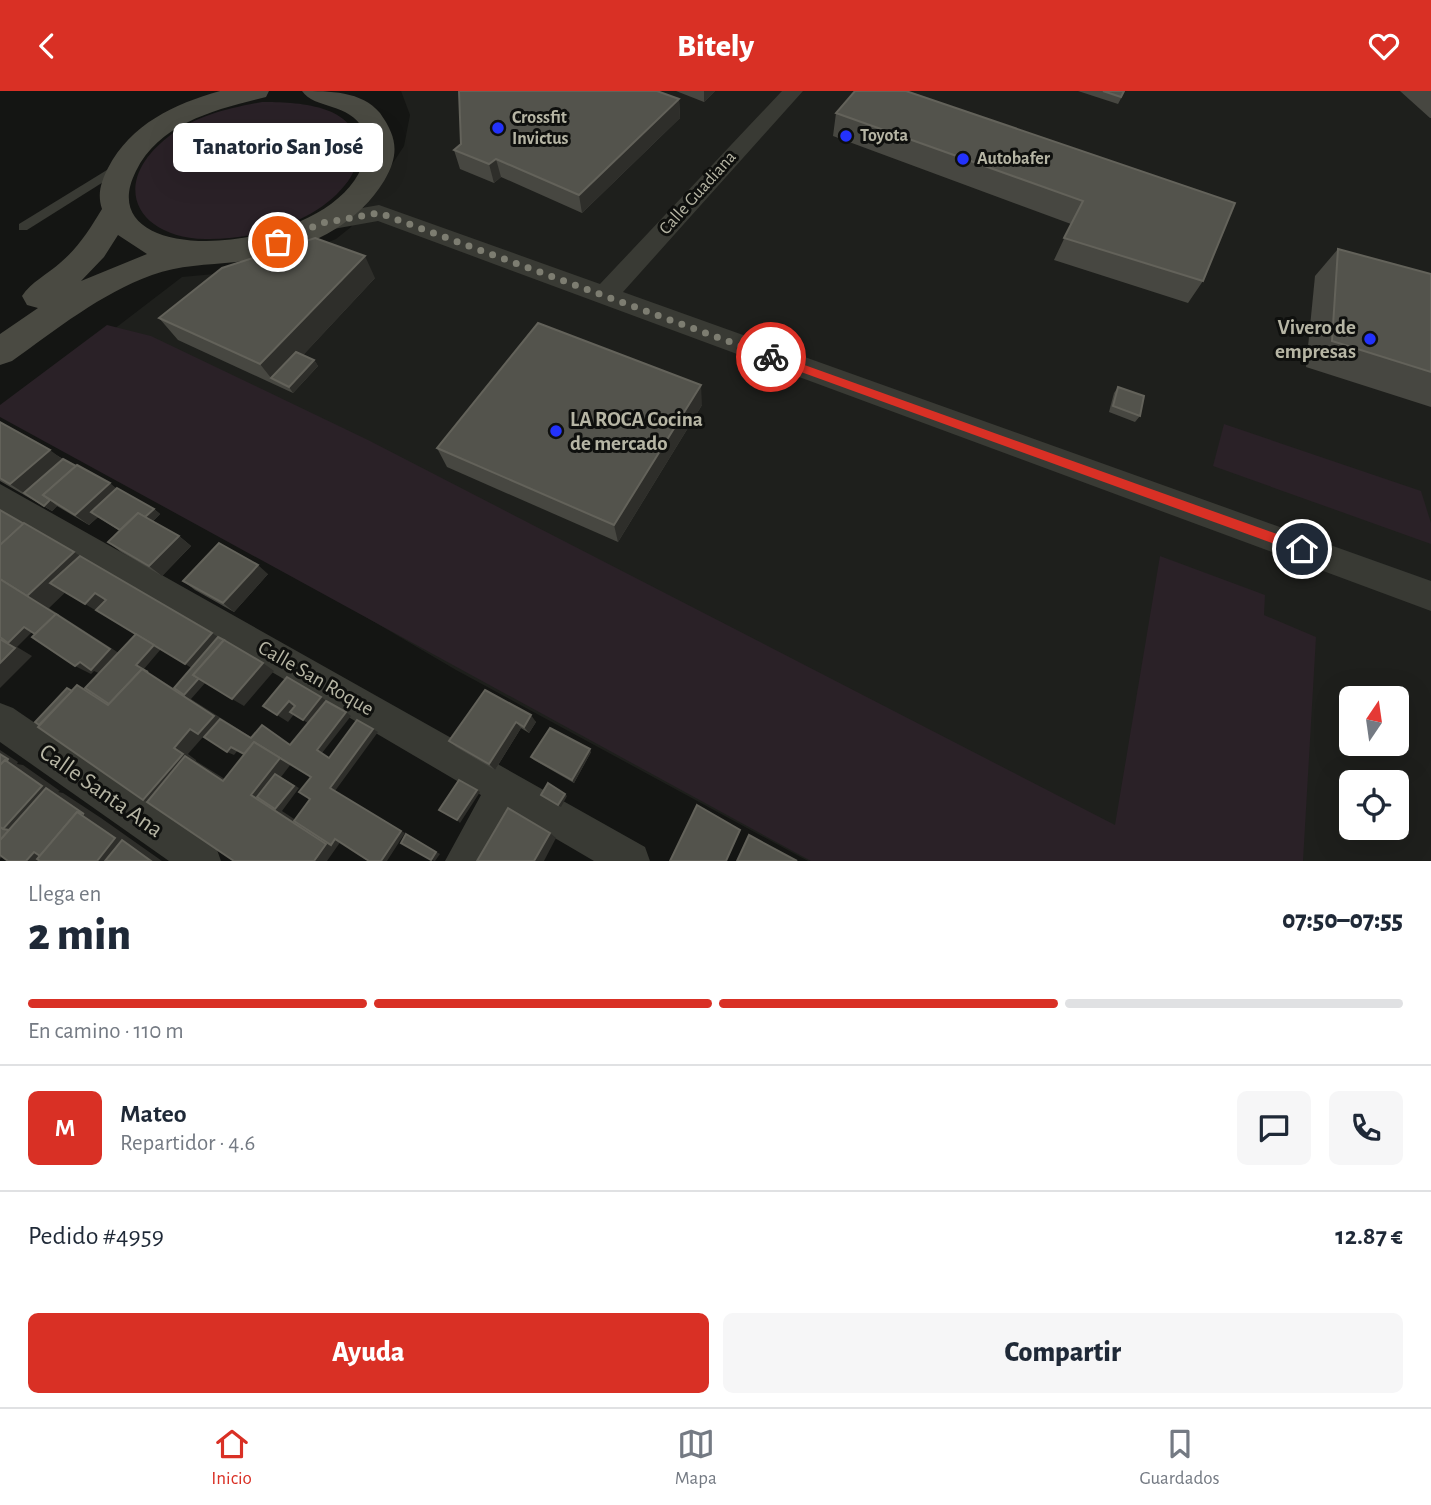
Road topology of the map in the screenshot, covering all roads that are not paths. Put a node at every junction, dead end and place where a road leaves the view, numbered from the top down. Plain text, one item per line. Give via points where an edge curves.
1 (256, 91) edge
2 (315, 91) edge
3 (793, 91) edge
4 (376, 105) edge
5 (122, 165) junction
6 (368, 185) junction
7 (116, 211) junction
8 (379, 213) junction
9 (322, 223) junction
10 (23, 227) dead end
11 (199, 253) junction
12 (604, 296) junction
13 (0, 322) edge
14 (0, 352) edge
15 (0, 497) edge
16 (1431, 596) edge
17 (0, 721) edge
18 (506, 788) junction
19 (202, 861) edge
20 (464, 861) edge
21 (631, 861) edge

1 - 5 street via 213,101 179,116 145,138
2 - 4 street
3 - 12 street, Calle Guadiana
4 - 6 street via 381,158
5 - 7 street via 114,188
5 - 10 lane
6 - 8 street
6 - 9 street
7 - 11 street via 131,232 149,243
7 - 13 street via 102,239 78,267
8 - 9 street
8 - 12 street
9 - 11 street via 278,242 235,252
11 - 14 street via 134,269 106,282
12 - 16 street
15 - 18 street, Calle San Roque
17 - 19 street, Calle Santa Ana
18 - 20 street
18 - 21 street, Calle San Roque

